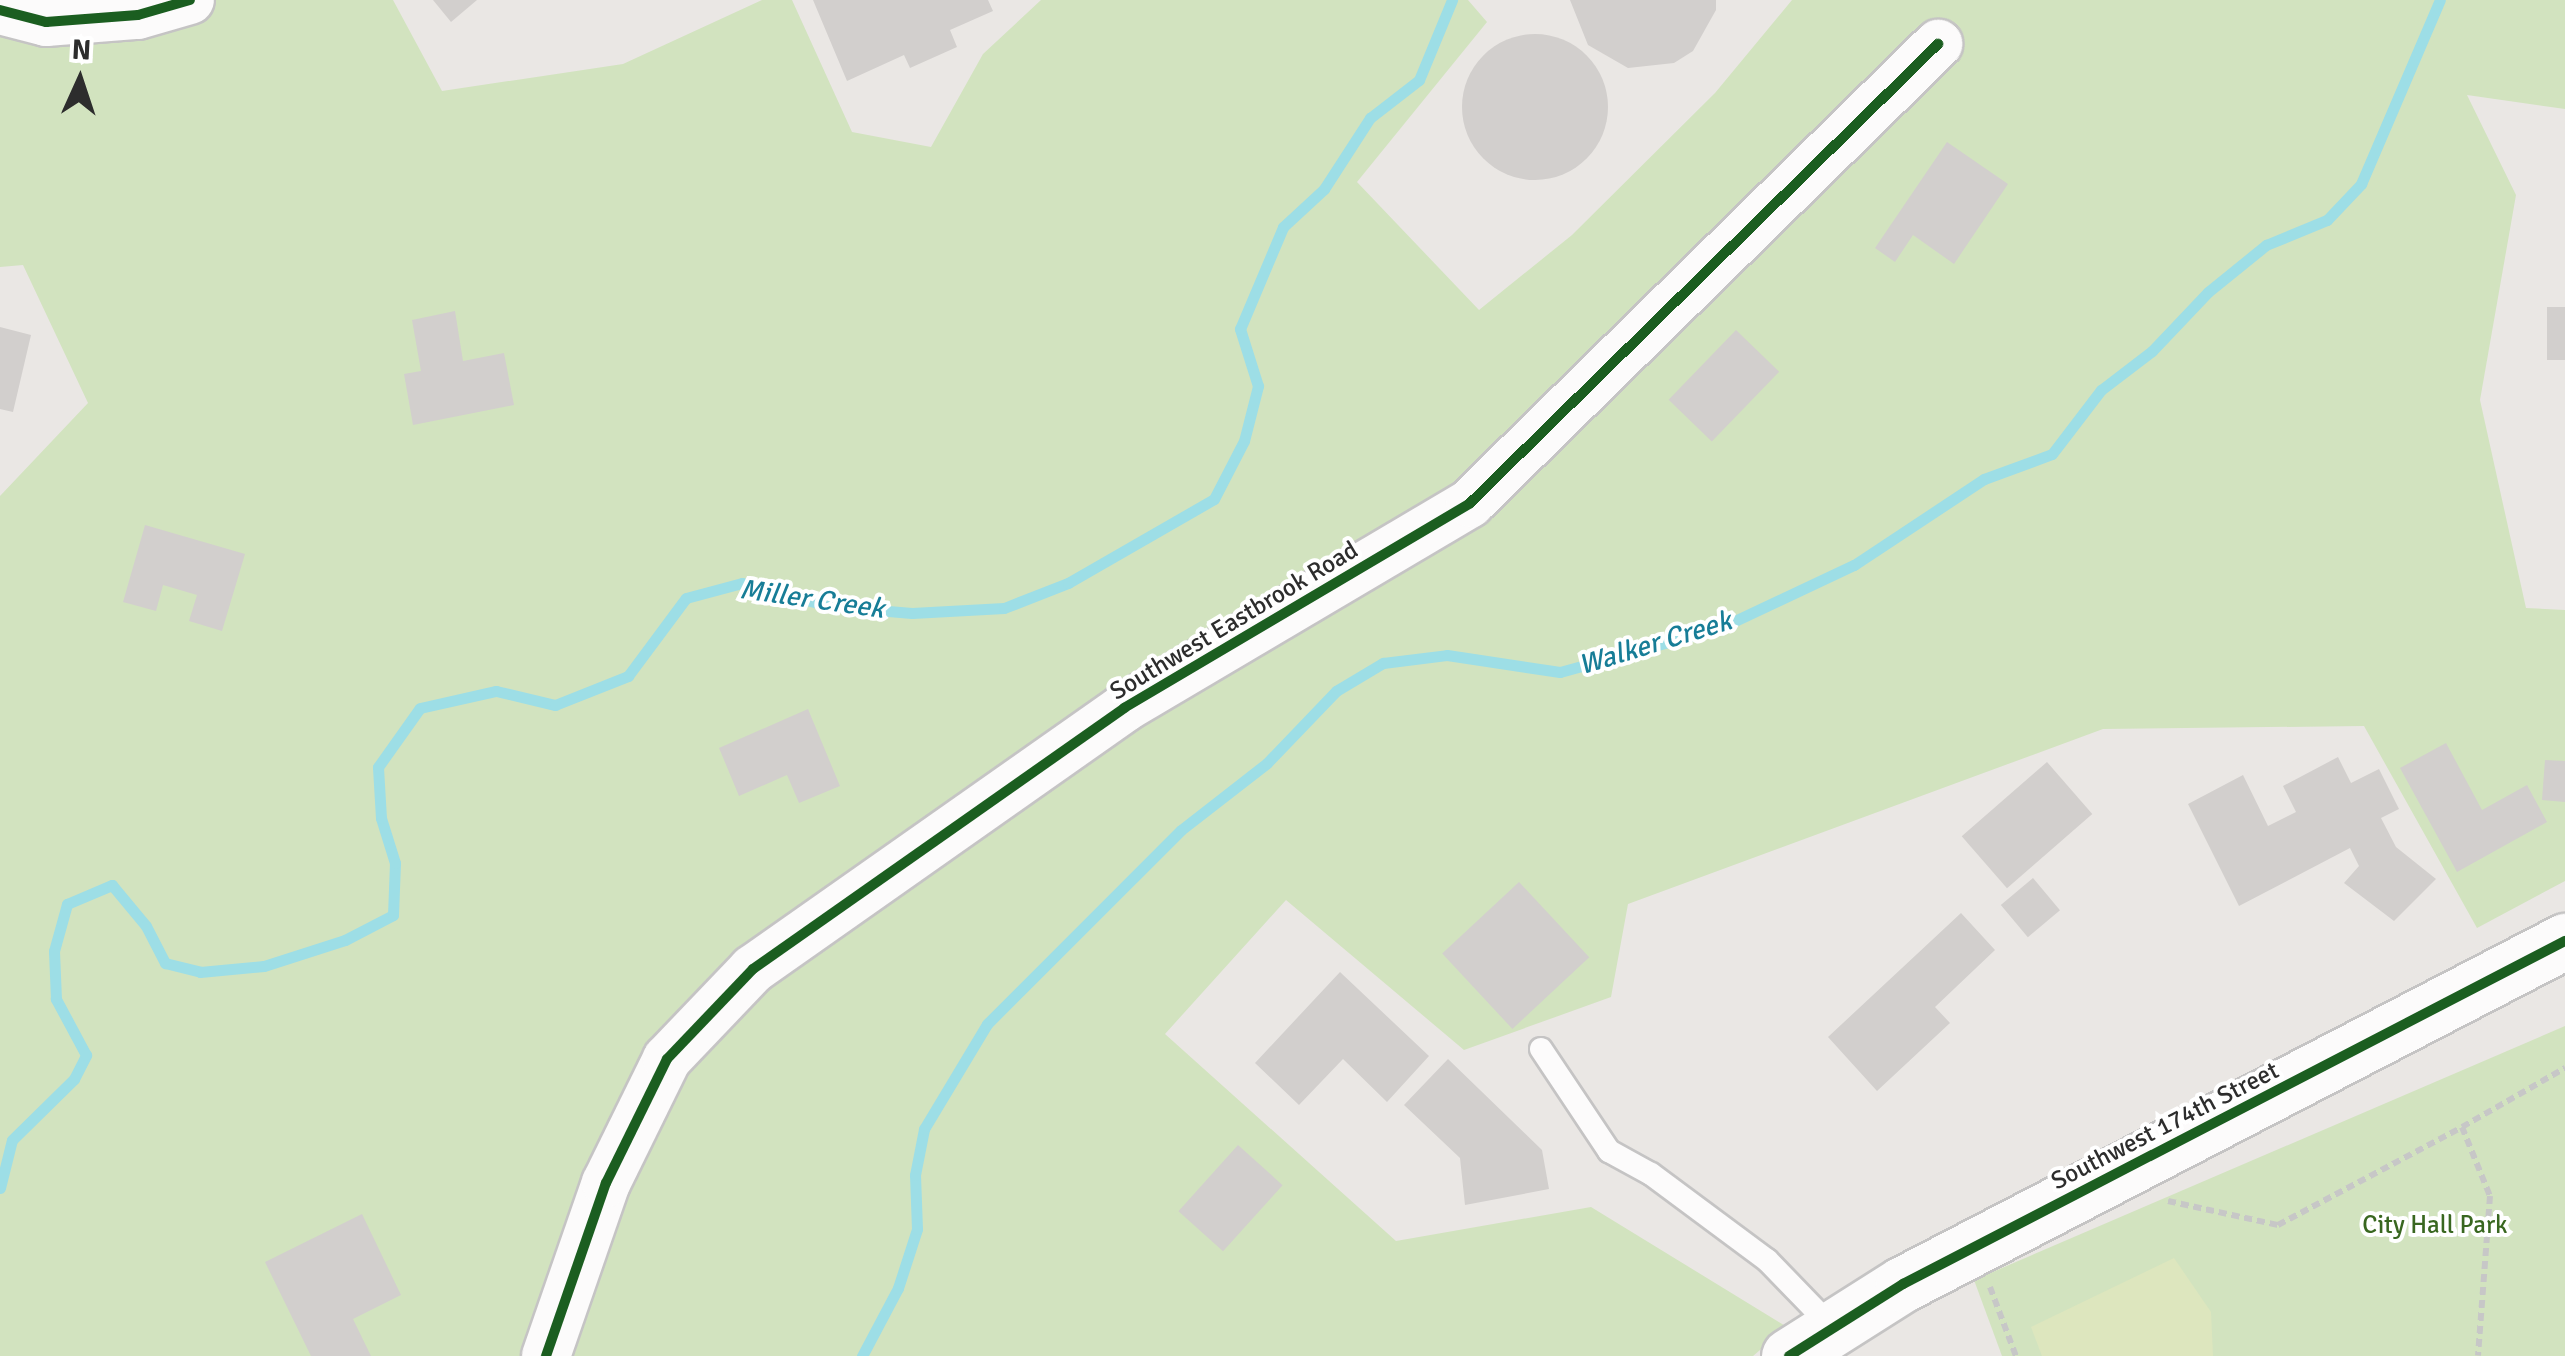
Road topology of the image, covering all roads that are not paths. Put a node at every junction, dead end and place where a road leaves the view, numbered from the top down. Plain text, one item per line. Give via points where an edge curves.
1 (190, 0) edge
2 (0, 10) edge
3 (1938, 44) dead end
4 (2565, 941) edge
5 (1541, 1049) dead end
6 (1810, 1341) edge
7 (546, 1356) edge

1 - 2 street via 138,15 46,22
3 - 7 street, Southwest Eastbrook Road via 1470,503 1124,708 753,969 667,1060 606,1184
4 - 6 street, Southwest 174th Street
5 - 6 lane via 1610,1151 1767,1260

